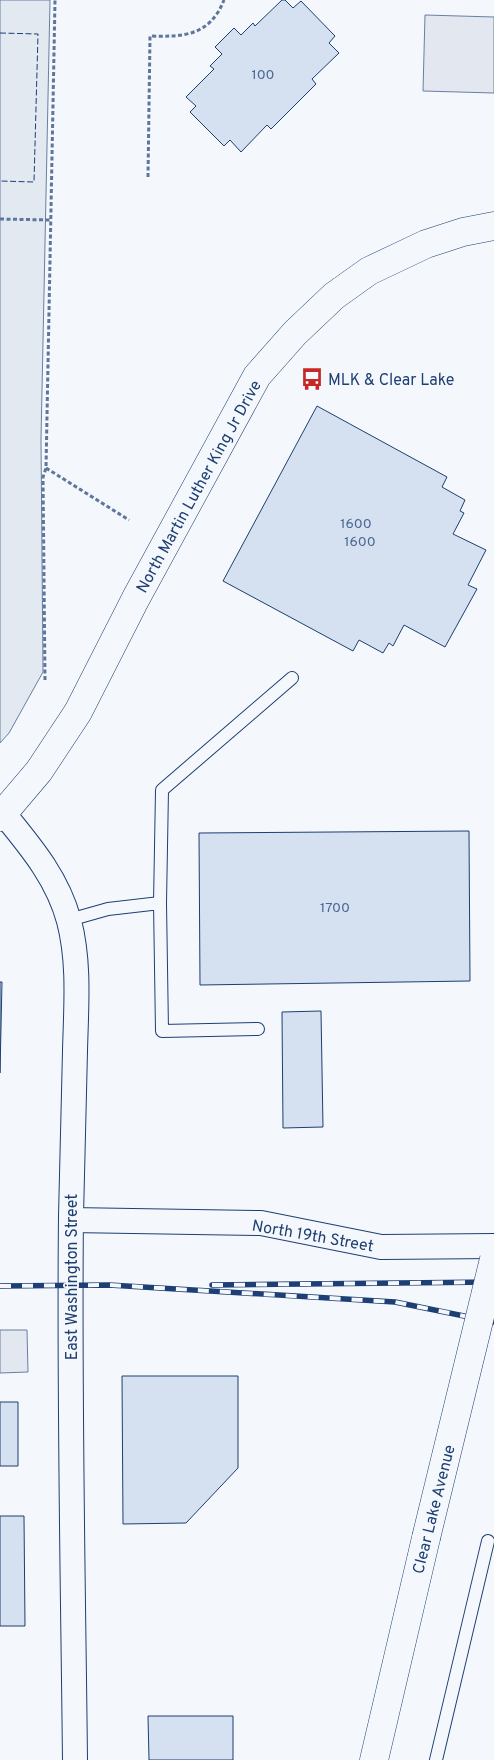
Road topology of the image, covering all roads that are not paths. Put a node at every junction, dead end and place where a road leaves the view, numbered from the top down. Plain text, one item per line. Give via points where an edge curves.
1 (494, 226) edge
2 (292, 678) dead end
3 (2, 816) edge
4 (160, 903) junction
5 (69, 920) junction
6 (258, 1029) dead end
7 (71, 1220) junction
8 (494, 1246) edge
9 (494, 1259) edge
10 (488, 1540) dead end
11 (75, 1760) edge
12 (374, 1760) edge
13 (436, 1760) edge

1 - 3 street, North Martin Luther King Jr Drive via 426,244 368,272 327,302 257,376 78,712 39,771
2 - 4 lane via 162,790
3 - 5 street, East Washington Street via 42,862 59,891
4 - 5 lane via 108,909
4 - 6 lane via 162,1031
5 - 7 street, East Washington Street via 77,988
7 - 8 street, North 19th Street via 262,1223 381,1247
7 - 11 street, East Washington Street
9 - 12 street, Clear Lake Avenue, bridge
10 - 13 lane

